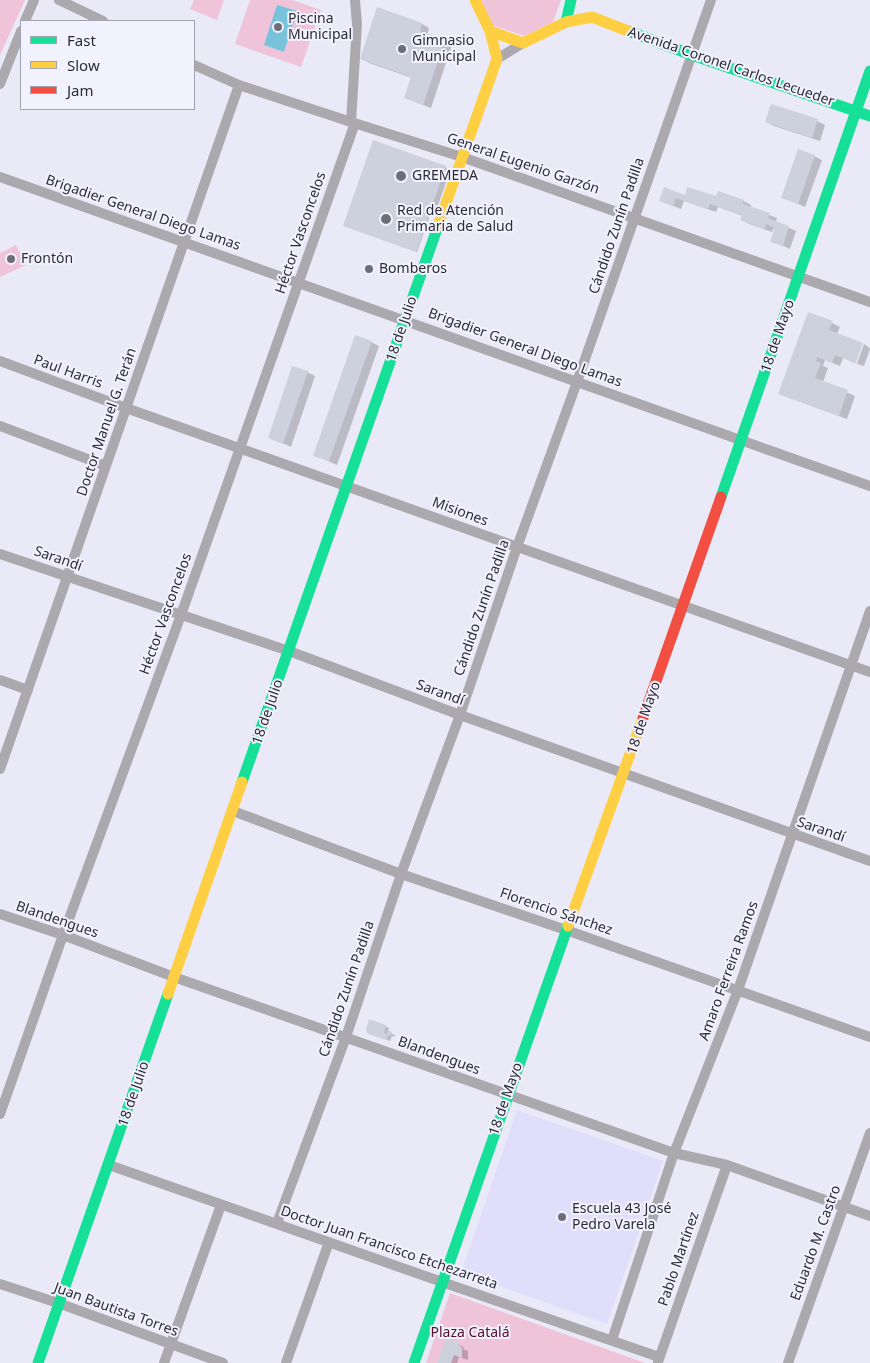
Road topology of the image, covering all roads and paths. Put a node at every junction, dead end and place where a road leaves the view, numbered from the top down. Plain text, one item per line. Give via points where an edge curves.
1 (34, 0) edge
2 (59, 0) edge
3 (356, 0) edge
4 (475, 0) edge
5 (571, 0) edge
6 (578, 0) edge
7 (711, 0) edge
8 (592, 17) junction
9 (25, 20) edge
10 (101, 20) edge
11 (566, 22) junction
12 (490, 31) junction
13 (20, 34) edge
14 (523, 43) junction
15 (692, 55) junction
16 (496, 60) junction
17 (195, 65) edge
18 (870, 71) edge
19 (0, 84) edge
20 (239, 84) junction
21 (856, 111) junction
22 (870, 116) edge
23 (353, 123) junction
24 (462, 157) junction
25 (0, 177) edge
26 (634, 218) junction
27 (184, 242) junction
28 (798, 277) junction
29 (298, 283) junction
30 (870, 302) edge
31 (405, 320) junction
32 (0, 361) edge
33 (577, 382) junction
34 (126, 408) junction
35 (0, 426) edge
36 (741, 440) junction
37 (240, 448) junction
38 (106, 466) junction
39 (347, 486) junction
40 (870, 486) edge
41 (517, 547) junction
42 (0, 554) edge
43 (67, 577) junction
44 (683, 606) junction
45 (870, 610) edge
46 (181, 615) junction
47 (289, 651) junction
48 (851, 665) junction
49 (870, 672) edge
50 (0, 680) edge
51 (28, 690) junction
52 (460, 715) junction
53 (0, 769) edge
54 (624, 773) junction
55 (233, 811) junction
56 (792, 834) junction
57 (870, 861) edge
58 (401, 874) junction
59 (0, 914) edge
60 (566, 930) junction
61 (63, 935) junction
62 (174, 977) junction
63 (738, 990) junction
64 (346, 1037) junction
65 (870, 1037) edge
66 (508, 1095) junction
67 (0, 1114) edge
68 (870, 1133) edge
69 (674, 1154) junction
70 (109, 1164) junction
71 (727, 1165) junction
72 (221, 1204) junction
73 (844, 1206) junction
74 (870, 1216) edge
75 (276, 1223) junction
76 (329, 1242) junction
77 (442, 1282) junction
78 (0, 1284) edge
79 (58, 1303) junction
80 (612, 1340) junction
81 (171, 1344) junction
82 (658, 1360) edge
83 (38, 1363) edge
84 (164, 1363) edge
85 (223, 1363) edge
86 (286, 1363) edge
87 (414, 1363) edge
88 (788, 1363) edge

1 - 9 street
2 - 10 street
3 - 23 street, Héctor Vasconcelos
4 - 12 street
5 - 11 street
6 - 8 street, Avenida Coronel Carlos Lecueder
7 - 15 street, Cándido Zunín Padilla
8 - 11 street
8 - 15 street, Avenida Coronel Carlos Lecueder
11 - 14 street
12 - 14 street
12 - 16 street
13 - 19 street
14 - 16 street
15 - 21 street, Avenida Coronel Carlos Lecueder
15 - 26 street, Cándido Zunín Padilla
16 - 24 street, 18 de Julio
17 - 20 street, General Eugenio Garzón
18 - 21 street, 18 de Mayo
20 - 23 street, General Eugenio Garzón
20 - 27 street, Doctor Manuel G. Terán
21 - 22 street, Avenida Coronel Carlos Lecueder
21 - 28 street, 18 de Mayo
23 - 24 street, General Eugenio Garzón
23 - 29 street, Héctor Vasconcelos
24 - 26 street, General Eugenio Garzón
24 - 31 street, 18 de Julio
25 - 27 street, Brigadier General Diego Lamas
26 - 28 street, General Eugenio Garzón
26 - 33 street, Cándido Zunín Padilla
27 - 29 street, Brigadier General Diego Lamas
27 - 34 street, Doctor Manuel G. Terán
28 - 30 street, General Eugenio Garzón
28 - 36 street, 18 de Mayo
29 - 31 street, Brigadier General Diego Lamas
29 - 37 street, Héctor Vasconcelos
31 - 33 street, Brigadier General Diego Lamas
31 - 39 street, 18 de Julio
32 - 34 street, Paul Harris
33 - 36 street, Brigadier General Diego Lamas
33 - 41 street, Cándido Zunín Padilla
34 - 37 street, Misiones
34 - 38 street, Doctor Manuel G. Terán
35 - 38 street
36 - 40 street, Brigadier General Diego Lamas
36 - 44 street, 18 de Mayo
37 - 39 street, Misiones
37 - 46 street, Héctor Vasconcelos
38 - 43 street, Doctor Manuel G. Terán
39 - 41 street, Misiones
39 - 47 street, 18 de Julio
41 - 44 street, Misiones
41 - 52 street, Cándido Zunín Padilla
42 - 43 street, Sarandí
43 - 46 street, Sarandí
43 - 51 street, Doctor Manuel G. Terán
44 - 48 street, Misiones
44 - 54 street, 18 de Mayo
45 - 48 street, Amaro Ferreira Ramos
46 - 47 street, Sarandí
46 - 61 street, Héctor Vasconcelos
47 - 52 street, Sarandí
47 - 55 street, 18 de Julio
48 - 49 street, Misiones
48 - 56 street, Amaro Ferreira Ramos
50 - 51 street
51 - 53 street, Doctor Manuel G. Terán
52 - 54 street, Sarandí
52 - 58 street, Cándido Zunín Padilla
54 - 56 street, Sarandí
54 - 60 street, 18 de Mayo
55 - 58 street, Florencio Sánchez
55 - 62 street, 18 de Julio
56 - 57 street, Sarandí
56 - 63 street, Amaro Ferreira Ramos
58 - 60 street, Florencio Sánchez
58 - 64 street, Cándido Zunín Padilla
59 - 61 street, Blandengues
60 - 63 street, Florencio Sánchez
60 - 66 street, 18 de Mayo
61 - 62 street, Blandengues
61 - 67 street, Héctor Vasconcelos
62 - 64 street, Blandengues
62 - 70 street, 18 de Julio
63 - 65 street, Florencio Sánchez
63 - 69 street, Amaro Ferreira Ramos
64 - 66 street, Blandengues
64 - 75 street, Cándido Zunín Padilla
66 - 69 street, Blandengues
66 - 77 street, 18 de Mayo
68 - 73 street, Eduardo M. Castro
69 - 71 street, Blandengues
69 - 80 street, Amaro Ferreira Ramos
70 - 72 street, Doctor Juan Francisco Etchezarreta
70 - 79 street, 18 de Julio
71 - 73 street, Blandengues
71 - 82 street, Pablo Martínez
72 - 75 street, Doctor Juan Francisco Etchezarreta
72 - 81 street
73 - 74 street, Blandengues
73 - 88 street, Eduardo M. Castro
75 - 76 street, Doctor Juan Francisco Etchezarreta
76 - 77 street, Doctor Juan Francisco Etchezarreta
76 - 86 street
77 - 80 street, Doctor Juan Francisco Etchezarreta
77 - 87 street, 18 de Mayo
78 - 79 street, Juan Bautista Torres
79 - 81 street, Juan Bautista Torres
79 - 83 street, 18 de Julio
80 - 82 street, Doctor Juan Francisco Etchezarreta
81 - 84 street
81 - 85 street, Juan Bautista Torres

